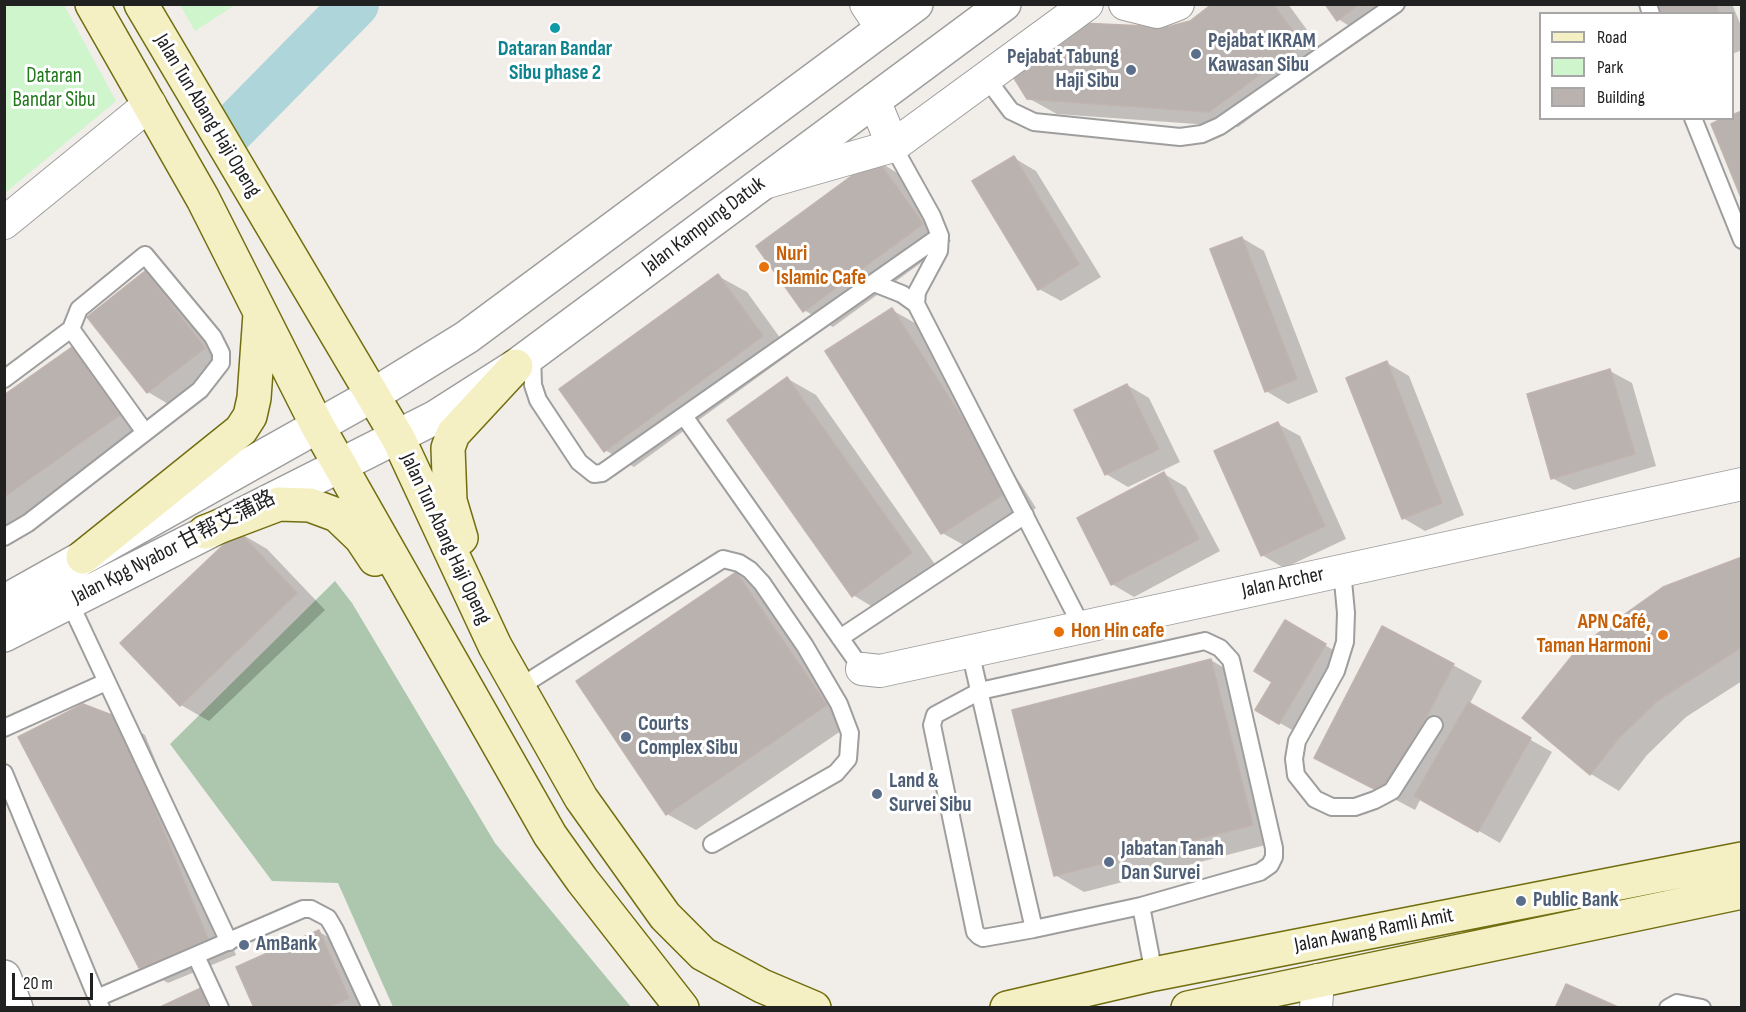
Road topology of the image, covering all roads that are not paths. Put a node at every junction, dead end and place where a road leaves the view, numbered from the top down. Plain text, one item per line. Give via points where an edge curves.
1 (92, 4) edge
2 (916, 4) edge
3 (1004, 4) edge
4 (1087, 4) edge
5 (1125, 4) edge
6 (1178, 4) edge
7 (1396, 4) edge
8 (142, 5) edge
9 (874, 16) edge
10 (987, 79) junction
11 (874, 100) junction
12 (150, 104) junction
13 (1694, 120) edge
14 (893, 146) junction
15 (760, 184) junction
16 (4, 224) edge
17 (940, 236) junction
18 (1742, 240) edge
19 (874, 282) junction
20 (916, 303) junction
21 (260, 313) junction
22 (71, 329) junction
23 (524, 360) junction
24 (4, 379) edge
25 (373, 395) junction
26 (684, 417) junction
27 (317, 425) junction
28 (144, 431) junction
29 (398, 438) junction
30 (339, 464) junction
31 (1742, 484) edge
32 (1025, 515) junction
33 (206, 532) junction
34 (4, 537) edge
35 (83, 557) junction
36 (1341, 570) junction
37 (69, 601) junction
38 (6, 623) edge
39 (1083, 627) junction
40 (840, 638) junction
41 (495, 646) junction
42 (970, 651) junction
43 (862, 669) joint
44 (106, 682) junction
45 (518, 688) junction
46 (980, 691) junction
47 (1434, 725) dead end
48 (4, 728) edge
49 (499, 746) junction
50 (4, 773) edge
51 (712, 844) dead end
52 (1742, 859) edge
53 (1742, 892) edge
54 (1141, 906) junction
55 (1034, 929) junction
56 (228, 942) junction
57 (196, 956) junction
58 (1154, 974) junction
59 (1317, 994) edge
60 (99, 1003) edge
61 (220, 1008) edge
62 (371, 1008) edge
63 (682, 1008) edge
64 (814, 1008) edge
65 (1007, 1008) edge
66 (1188, 1008) edge
67 (1668, 1008) edge
68 (1702, 1008) edge

1 - 12 main road, Jalan Tun Abang Haji Openg
2 - 9 street
3 - 11 street, Jalan Kampung Datuk
4 - 10 street
5 - 6 street via 1157,12
7 - 10 lane via 1220,126 1202,134 1180,137 1034,122 1011,111
8 - 25 main road, Jalan Tun Abang Haji Openg
9 - 25 street via 466,337
10 - 14 street
11 - 14 street
11 - 15 street, Jalan Kampung Datuk
12 - 16 street
12 - 21 main road, Jalan Tun Abang Haji Openg
13 - 18 lane
14 - 15 street
14 - 17 lane
15 - 23 street, Jalan Kampung Datuk
17 - 19 lane
17 - 20 lane via 939,251 917,292
19 - 20 lane
19 - 26 lane
20 - 32 lane
21 - 27 main road, Jalan Tun Abang Haji Openg
21 - 35 main road via 254,398 250,416 241,430
22 - 24 lane
22 - 28 lane
22 - 28 lane via 79,309 145,255 213,337 221,363 200,390
23 - 26 lane via 538,400 579,462 594,474 608,470
23 - 29 street, Jalan Kampung Datuk
23 - 41 main road via 453,434 447,454 450,501
25 - 27 street, Jalan Kpg Nyabor 甘帮艾蒲路
25 - 29 main road, Jalan Tun Abang Haji Openg
26 - 40 lane, Jalan Archer
27 - 30 main road, Jalan Tun Abang Haji Openg
27 - 35 street, Jalan Kpg Nyabor 甘帮艾蒲路
28 - 34 lane via 28,523
29 - 30 street, Jalan Kpg Nyabor 甘帮艾蒲路
29 - 41 main road, Jalan Tun Abang Haji Openg
30 - 33 street, Jalan Kpg Nyabor 甘帮艾蒲路
30 - 49 main road, Jalan Tun Abang Haji Openg
31 - 36 street, Jalan Archer
32 - 39 lane
32 - 40 lane
33 - 37 street, Jalan Kpg Nyabor 甘帮艾蒲路
33 - 49 main road via 279,504 310,505 337,515 361,538
35 - 38 street, Jalan Kpg Nyabor 甘帮艾蒲路
36 - 39 street, Jalan Archer
36 - 47 lane via 1345,642 1336,671 1297,741 1296,775 1315,800 1332,807 1355,807 1375,800 1392,791
37 - 38 street, Jalan Kpg Nyabor 甘帮艾蒲路
37 - 44 lane
39 - 42 street, Jalan Archer
40 - 43 lane, Jalan Archer
41 - 45 main road, Jalan Tun Abang Haji Openg
42 - 43 street, Jalan Archer via 880,671
42 - 46 lane
44 - 48 lane
44 - 56 lane
45 - 51 lane via 723,560 739,562 750,570 805,646 839,704 850,734 848,759 836,773
45 - 64 main road, Jalan Tun Abang Haji Openg via 581,798 665,916 703,954
46 - 54 lane via 1205,641 1220,648 1231,660 1274,857 1260,872
46 - 55 lane
46 - 55 lane via 935,715 932,725 975,932 984,938
49 - 63 main road, Jalan Tun Abang Haji Openg via 550,835
50 - 60 lane
52 - 58 main road, Jalan Awang Ramli Amit
53 - 59 main road, Jalan Awang Ramli Amit
54 - 55 lane
54 - 58 lane
56 - 57 lane
56 - 62 lane via 303,909 318,912 328,918 335,930
57 - 60 lane
57 - 61 lane
58 - 65 main road, Jalan Awang Ramli Amit
59 - 66 main road, Jalan Awang Ramli Amit
67 - 68 lane via 1677,1003

